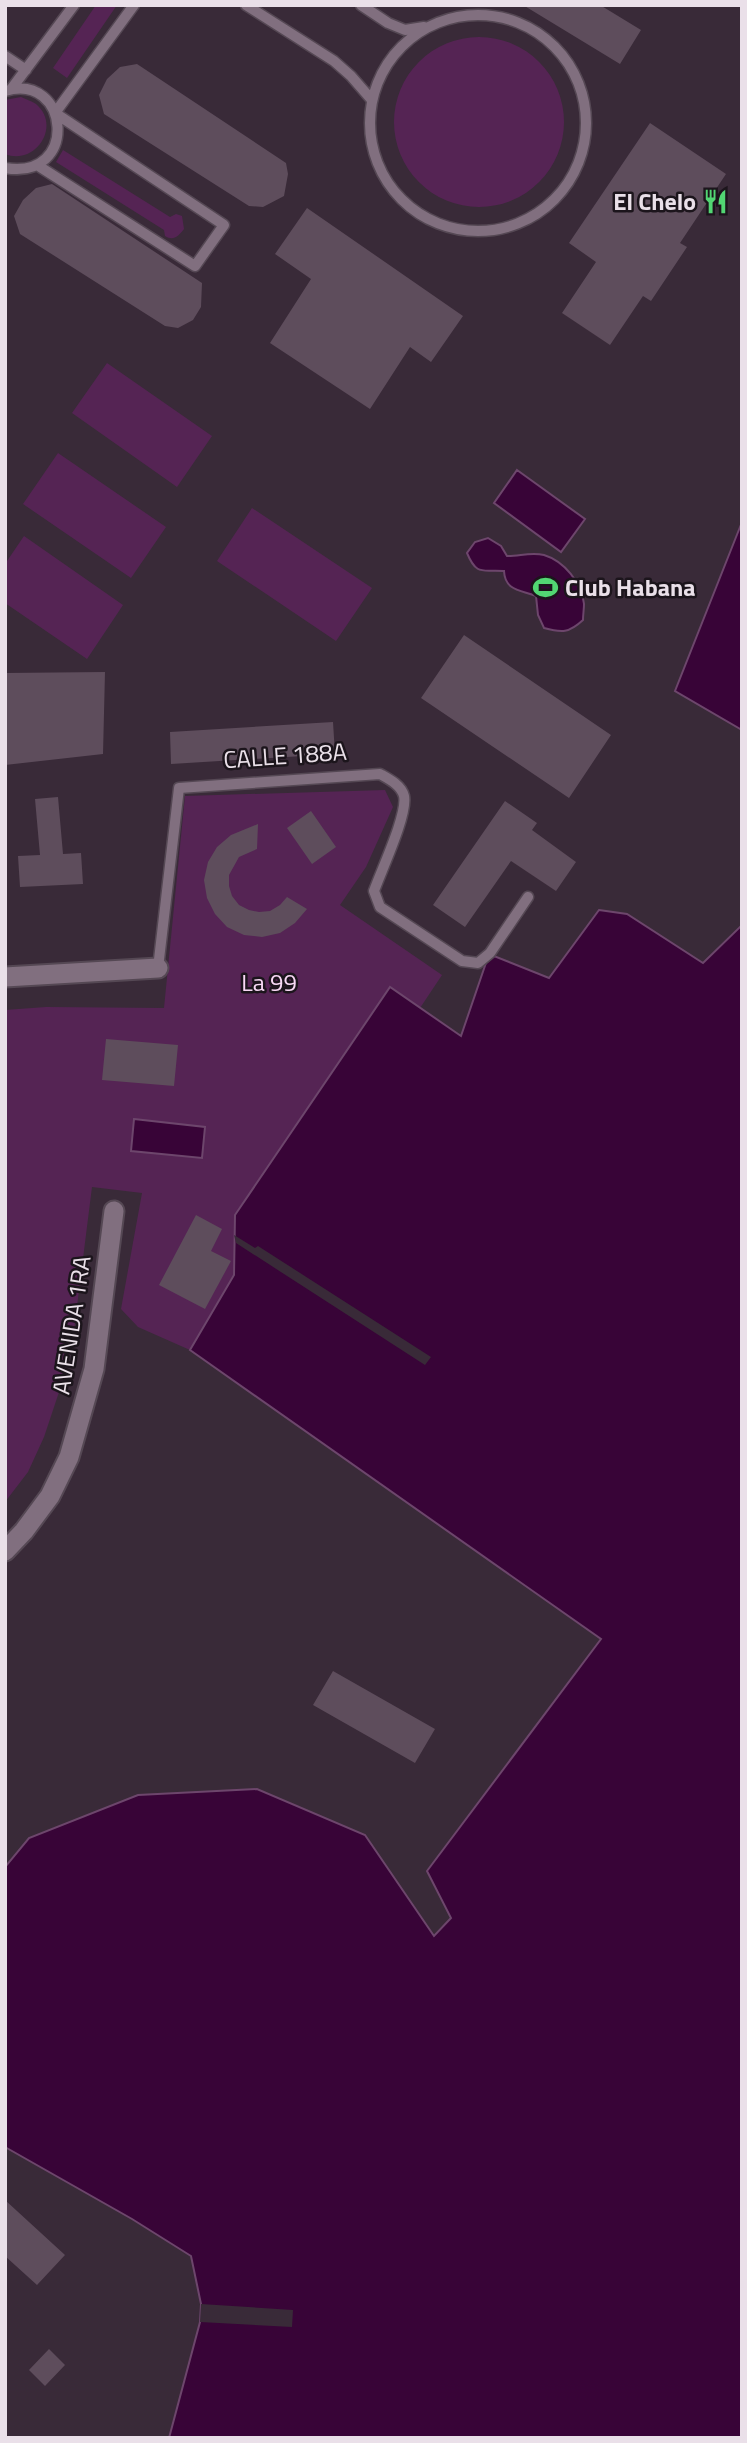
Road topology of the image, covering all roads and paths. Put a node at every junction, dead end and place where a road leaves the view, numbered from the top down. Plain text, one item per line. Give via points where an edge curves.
1 (74, 5) edge
2 (134, 5) edge
3 (246, 5) edge
4 (361, 5) edge
5 (428, 26) junction
6 (5, 56) edge
7 (26, 70) junction
8 (9, 90) edge
9 (372, 99) junction
10 (55, 113) junction
11 (37, 165) junction
12 (5, 168) edge
13 (528, 897) dead end
14 (158, 968) joint
15 (5, 977) edge
16 (114, 1210) dead end
17 (5, 1551) edge

1 - 7 lane
2 - 10 lane
3 - 9 lane via 334,61
4 - 5 lane via 405,30
5 - 9 lane via 392,56
5 - 9 lane via 458,16 491,15 521,23 548,39 569,63 582,92 586,124 582,156 567,184 545,208 518,224 487,231 455,230 423,217 396,196 378,167 369,133
6 - 7 lane
7 - 8 lane
8 - 10 lane via 38,93
10 - 11 lane via 55,145
10 - 11 lane via 224,225 195,267
11 - 12 lane
13 - 14 lane, CALLE 188A via 490,953 478,962 462,961 380,906 374,891 403,814 404,796 397,784 380,774 179,788
14 - 15 street, CALLE 188A
16 - 17 street, AVENIDA 1RA via 94,1369 69,1457 50,1496

